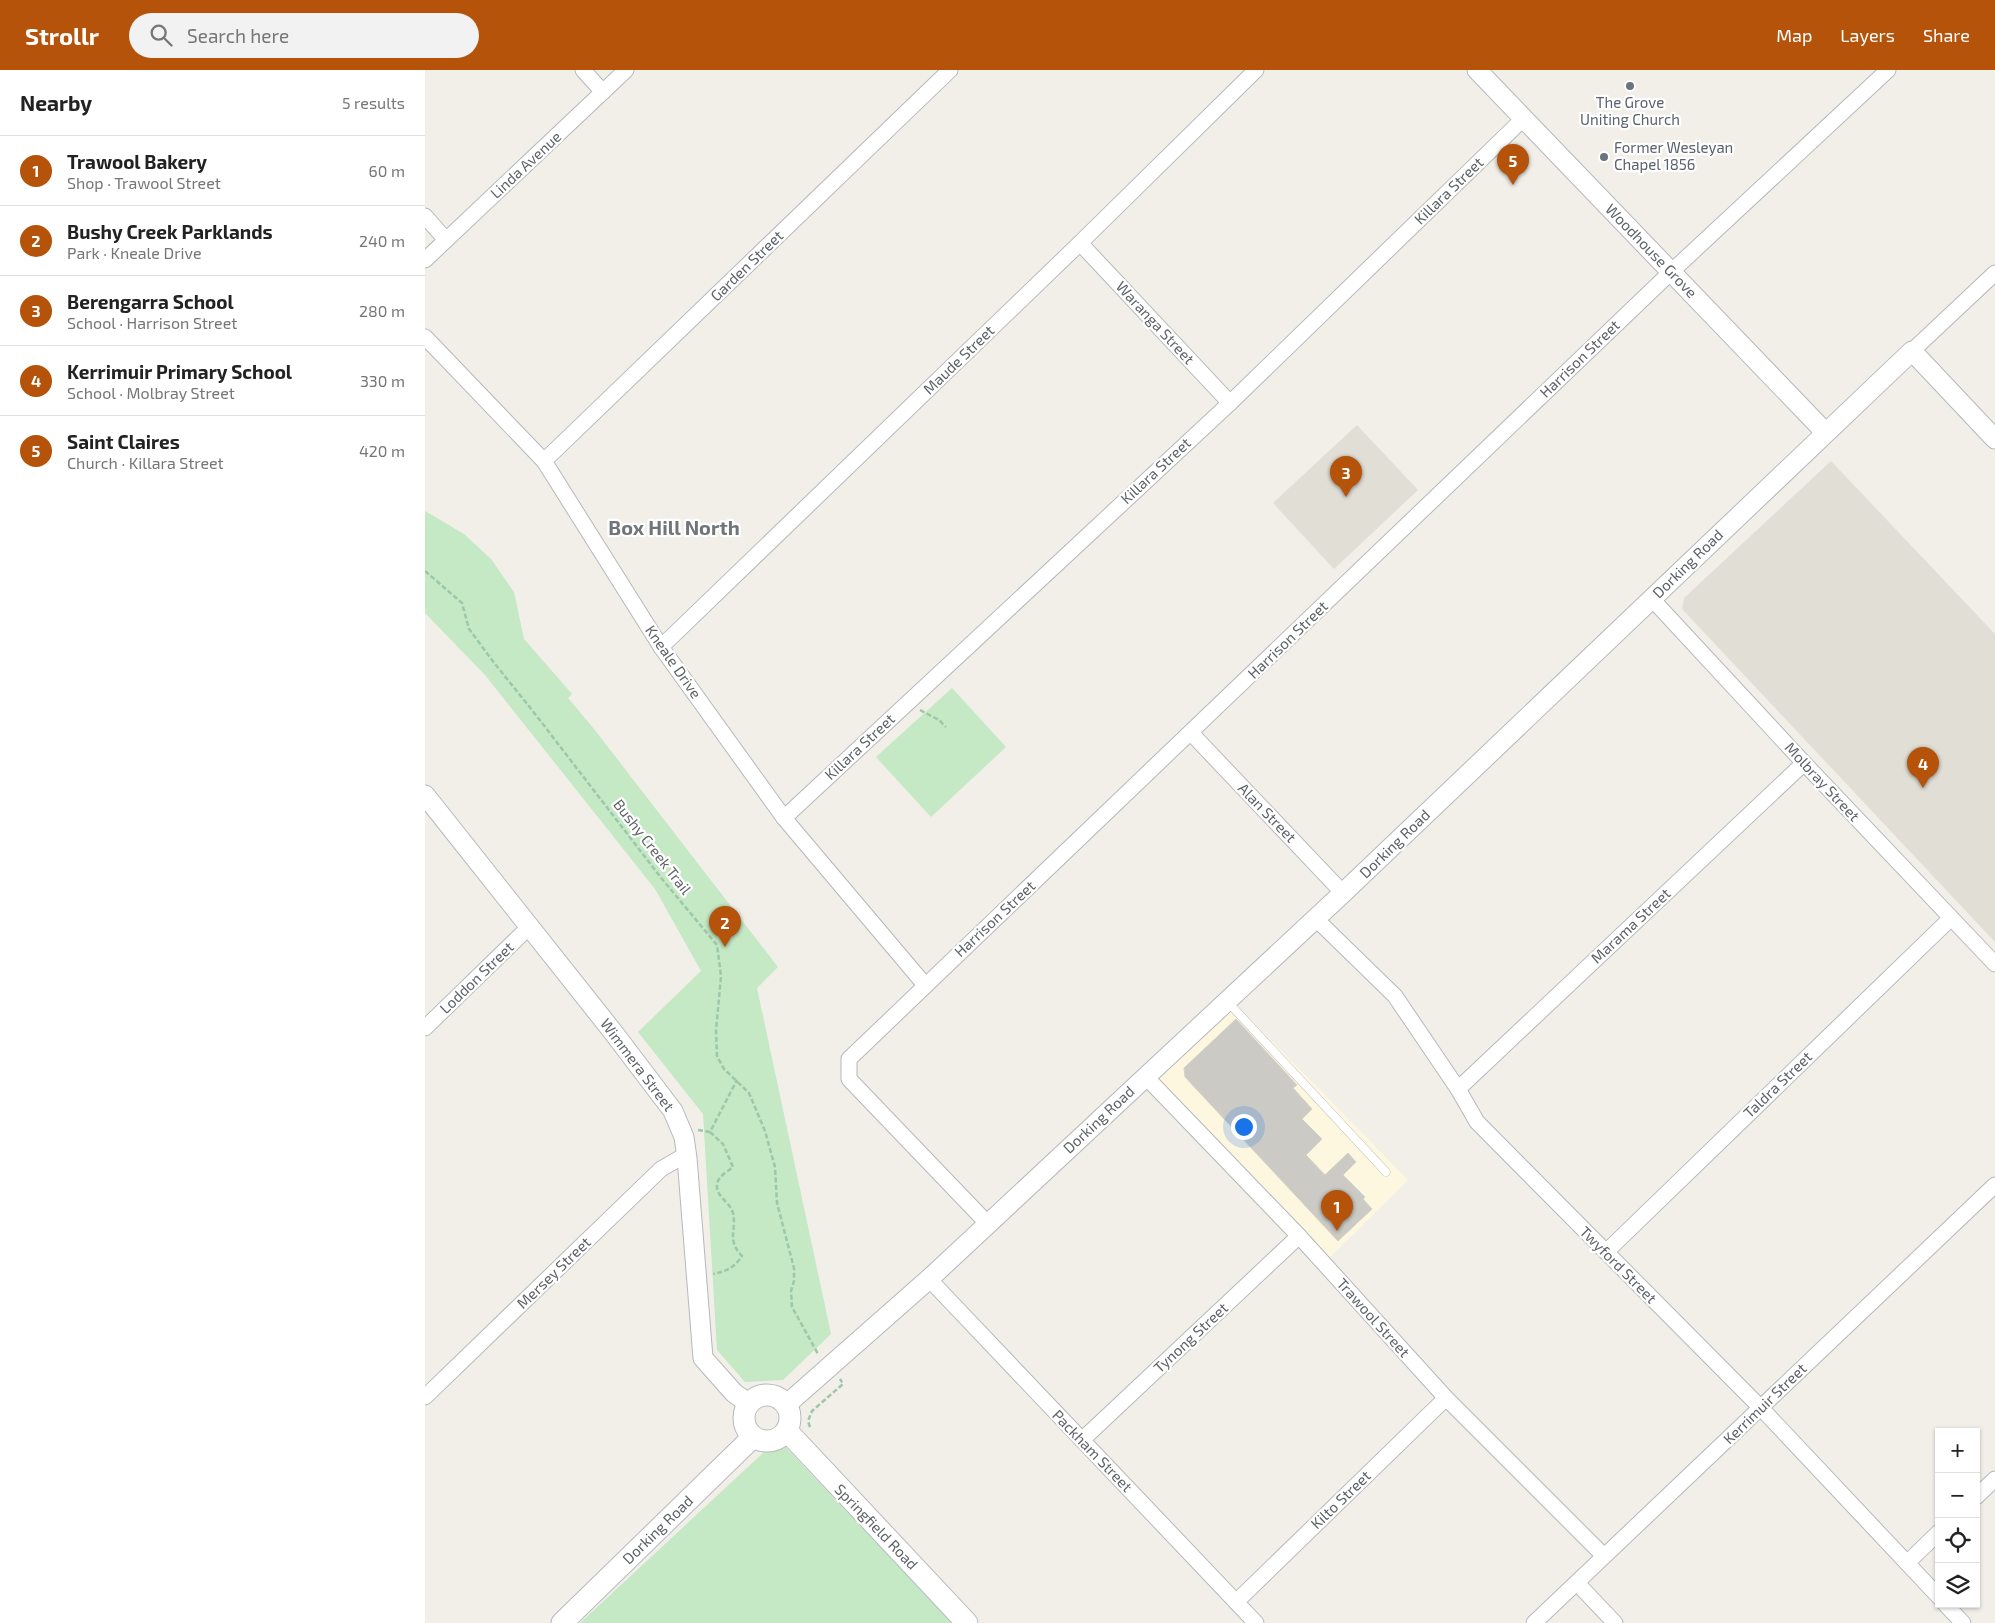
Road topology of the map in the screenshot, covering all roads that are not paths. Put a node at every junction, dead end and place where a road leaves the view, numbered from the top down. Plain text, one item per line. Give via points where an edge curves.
1 (583, 70) edge
2 (626, 70) edge
3 (950, 70) edge
4 (1256, 70) edge
5 (1477, 70) edge
6 (1888, 70) edge
7 (603, 92) junction
8 (1523, 119) junction
9 (425, 216) edge
10 (446, 240) junction
11 (1080, 244) junction
12 (425, 260) edge
13 (1671, 272) junction
14 (1995, 274) edge
15 (425, 337) edge
16 (1912, 351) junction
17 (1230, 403) junction
18 (1825, 432) junction
19 (1995, 439) edge
20 (544, 461) junction
21 (1652, 599) junction
22 (661, 647) junction
23 (1191, 733) junction
24 (1804, 763) junction
25 (425, 795) edge
26 (784, 818) junction
27 (1343, 893) junction
28 (1951, 918) junction
29 (1316, 919) junction
30 (529, 928) junction
31 (1995, 964) edge
32 (925, 985) junction
33 (1227, 1001) junction
34 (425, 1028) edge
35 (1145, 1076) junction
36 (1458, 1089) junction
37 (687, 1158) junction
38 (1386, 1172) dead end
39 (1995, 1185) edge
40 (988, 1224) junction
41 (1299, 1236) junction
42 (1606, 1252) junction
43 (929, 1279) junction
44 (425, 1397) edge
45 (1446, 1398) junction
46 (748, 1403) junction
47 (787, 1405) junction
48 (1761, 1408) junction
49 (787, 1431) junction
50 (753, 1437) junction
51 (1082, 1440) junction
52 (1995, 1478) edge
53 (1980, 1492) edge
54 (1935, 1536) edge
55 (1604, 1556) junction
56 (1907, 1563) junction
57 (1577, 1583) junction
58 (1935, 1593) edge
59 (1236, 1602) junction
60 (1949, 1608) edge
61 (562, 1623) edge
62 (967, 1623) edge
63 (1256, 1623) edge
64 (1534, 1623) edge
65 (1615, 1623) edge
66 (1963, 1623) edge

1 - 7 street
2 - 7 street, Linda Avenue
3 - 20 street, Garden Street
4 - 11 street, Maude Street
5 - 8 street, Woodhouse Grove
6 - 13 street, Harrison Street
7 - 10 street, Linda Avenue
8 - 13 street, Woodhouse Grove
8 - 17 street, Killara Street
9 - 10 street
10 - 12 street, Linda Avenue
11 - 17 street, Waranga Street
11 - 22 street, Maude Street
13 - 18 street, Woodhouse Grove
13 - 23 street, Harrison Street
14 - 16 street, Dorking Road
15 - 20 street, Kneale Drive
16 - 18 street, Dorking Road
16 - 19 street
17 - 26 street, Killara Street
18 - 21 street, Dorking Road
20 - 22 street, Kneale Drive
21 - 24 street, Molbray Street
21 - 27 street, Dorking Road
22 - 26 street, Kneale Drive
23 - 27 street, Alan Street
23 - 32 street, Harrison Street
24 - 28 street, Molbray Street
24 - 36 street, Marama Street
25 - 30 street, Wimmera Street
26 - 32 street, Kneale Drive
27 - 29 street, Dorking Road
28 - 31 street, Molbray Street
28 - 42 street, Taldra Street
29 - 33 street, Dorking Road
29 - 36 street, Twyford Street via 1395,996
30 - 34 street, Loddon Street
30 - 37 street, Wimmera Street via 673,1111 684,1137
32 - 40 street, Harrison Street via 849,1059 849,1079
33 - 35 street, Dorking Road
33 - 38 lane
35 - 40 street, Dorking Road
35 - 41 street, Trawool Street
36 - 42 street, Twyford Street via 1477,1122
37 - 44 street, Mersey Street via 680,1158 661,1170
37 - 46 street, Wimmera Street via 703,1358 734,1393
39 - 48 street, Kerrimuir Street
40 - 43 street, Dorking Road
41 - 45 street, Trawool Street
41 - 51 street, Tynong Street
42 - 48 street, Twyford Street
43 - 47 street, Dorking Road
43 - 51 street, Packham Street
45 - 55 street, Trawool Street
45 - 59 street, Kilto Street
46 - 47 main road via 765,1394 781,1398
46 - 50 main road via 743,1417
47 - 49 main road via 790,1415
48 - 55 street, Kerrimuir Street
48 - 56 street, Twyford Street
49 - 50 main road via 769,1441
49 - 62 main road, Springfield Road
50 - 61 main road, Dorking Road
51 - 59 street, Packham Street
52 - 53 street
54 - 56 street
55 - 57 street, Kerrimuir Street
56 - 58 street, Twyford Street
57 - 64 street, Kerrimuir Street
57 - 65 street
59 - 63 street, Packham Street
60 - 66 street

